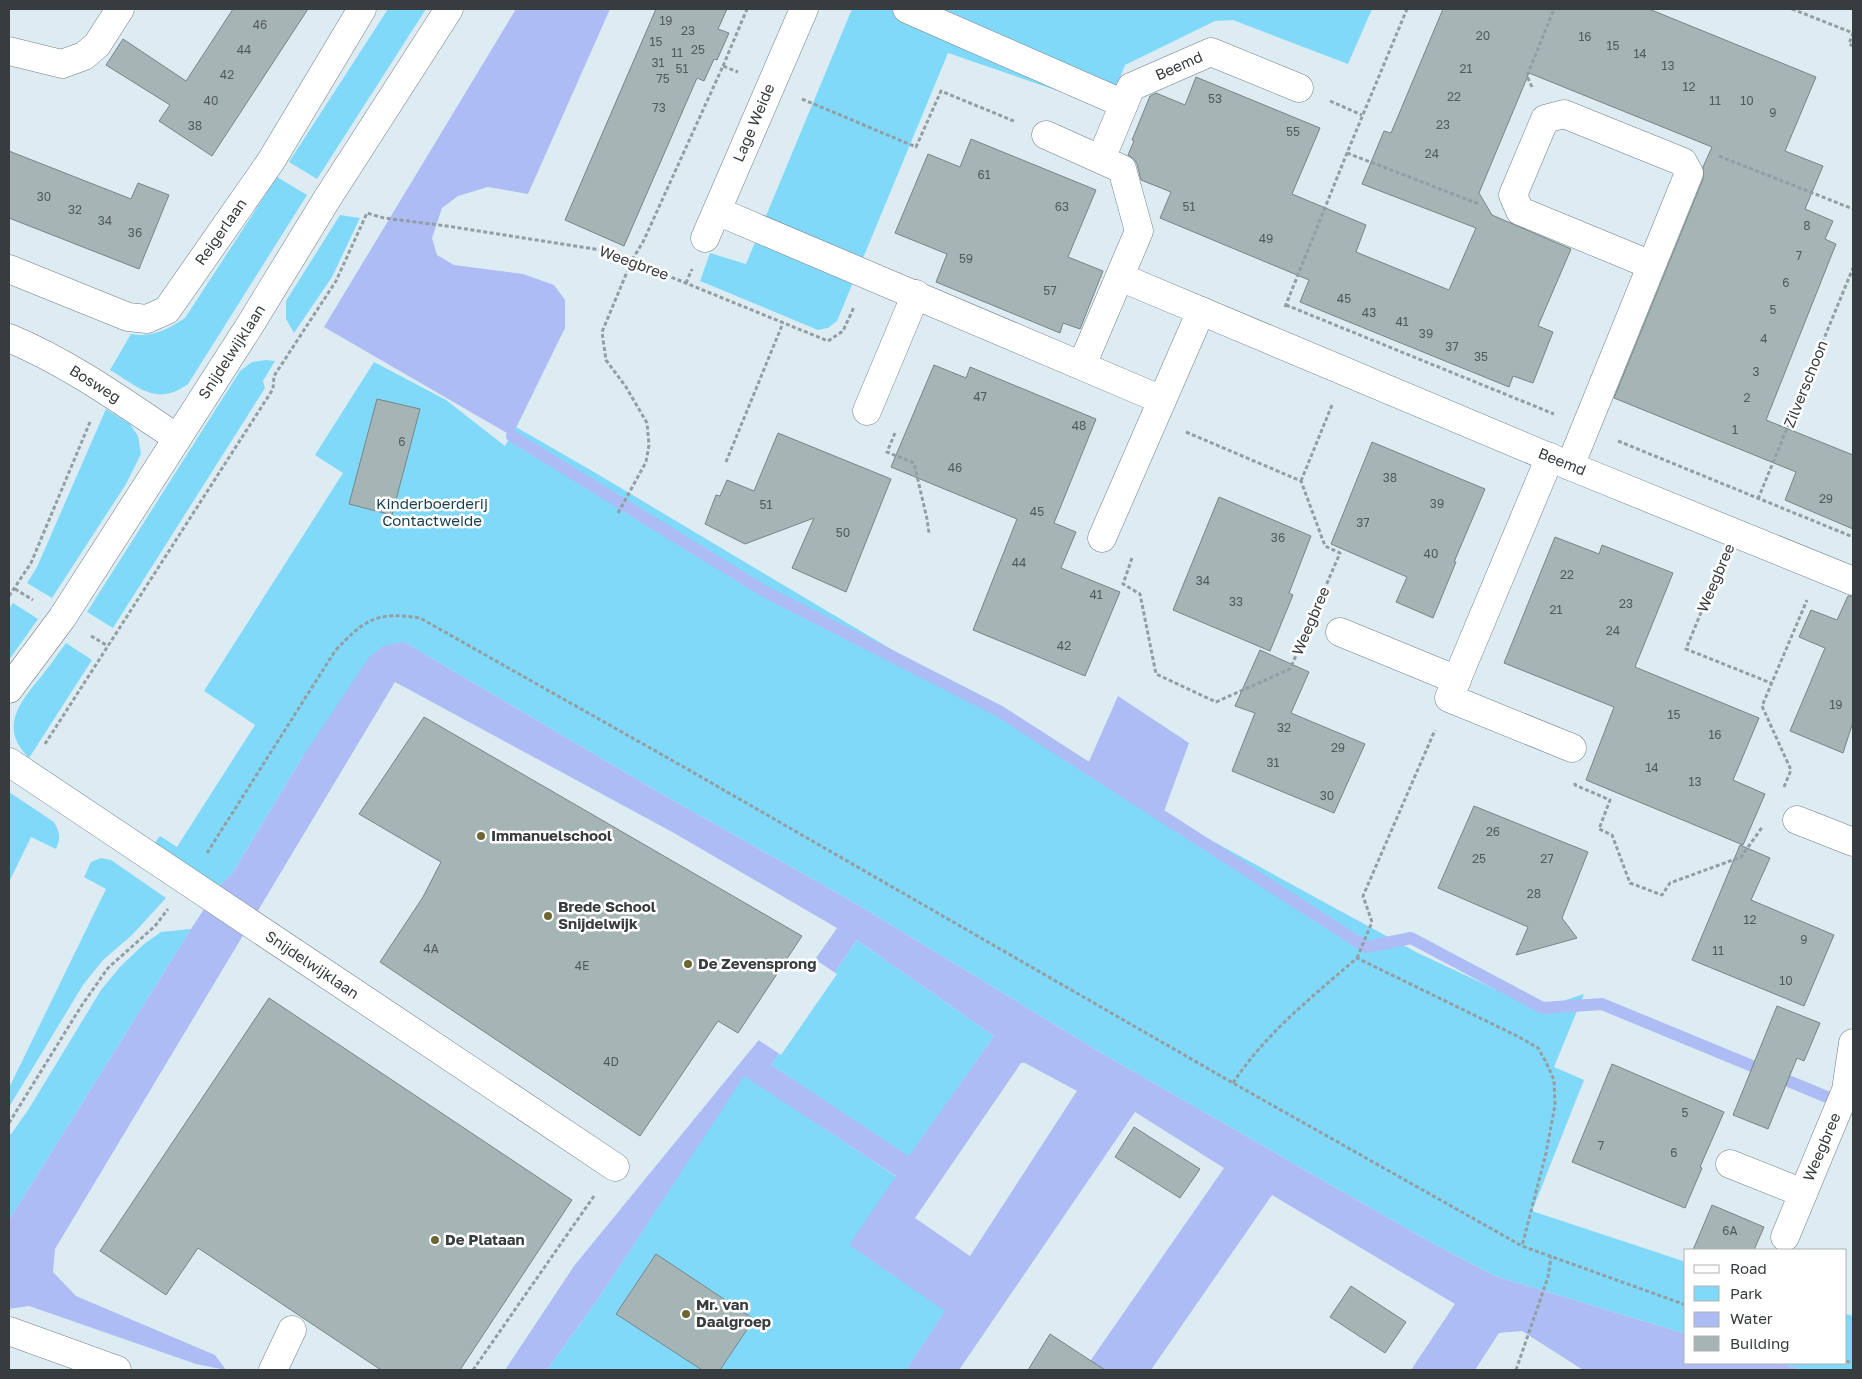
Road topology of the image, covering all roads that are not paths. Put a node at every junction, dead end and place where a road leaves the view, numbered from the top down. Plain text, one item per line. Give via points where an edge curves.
1 (120, 9) edge
2 (362, 9) edge
3 (449, 9) edge
4 (804, 9) edge
5 (907, 9) edge
6 (9, 51) edge
7 (1300, 88) dead end
8 (1124, 104) junction
9 (1046, 135) dead end
10 (1101, 159) junction
11 (716, 211) junction
12 (705, 238) dead end
13 (1651, 265) junction
14 (9, 268) edge
15 (1120, 277) junction
16 (916, 294) junction
17 (1201, 311) junction
18 (9, 338) edge
19 (1082, 365) junction
20 (1158, 409) junction
21 (867, 411) road end
22 (177, 438) junction
23 (1560, 461) junction
24 (1102, 538) road end
25 (1853, 581) edge
26 (1340, 632) dead end
27 (1453, 689) junction
28 (9, 690) edge
29 (1572, 748) road end
30 (17, 768) edge
31 (1786, 815) road end
32 (1853, 842) edge
33 (1853, 1043) edge
34 (1730, 1164) dead end
35 (615, 1166) road end
36 (1803, 1193) junction
37 (1785, 1237) dead end
38 (292, 1330) dead end
39 (9, 1331) edge
40 (117, 1370) edge
41 (274, 1370) edge

1 - 6 street via 97,45 84,56 62,64
2 - 14 street, Reigerlaan via 270,161 167,310 147,319 128,317
3 - 22 street, Snijdelwijklaan
4 - 11 street, Lage Weide
5 - 8 street
7 - 8 street, Beemd via 1211,52 1131,87
8 - 10 street, Beemd
9 - 10 street
10 - 15 street via 1122,169 1140,231
11 - 12 street, Lage Weide
11 - 16 street
13 - 13 street via 1689,173 1683,162 1564,114 1545,119 1513,195 1520,211
13 - 23 street
15 - 17 street, Beemd
15 - 19 street
16 - 19 street
16 - 21 street
17 - 20 street
17 - 23 street, Beemd
18 - 22 street, Bosweg via 39,350 95,382
19 - 20 street
20 - 24 street
22 - 28 street, Snijdelwijklaan via 62,618
23 - 25 street, Beemd
23 - 27 street
26 - 27 street, Weegbree
27 - 29 street, Weegbree
30 - 35 street, Snijdelwijklaan
31 - 32 street
33 - 36 street, Weegbree via 1846,1090
34 - 36 street, Weegbree
36 - 37 street, Weegbree
38 - 41 street
39 - 40 street

